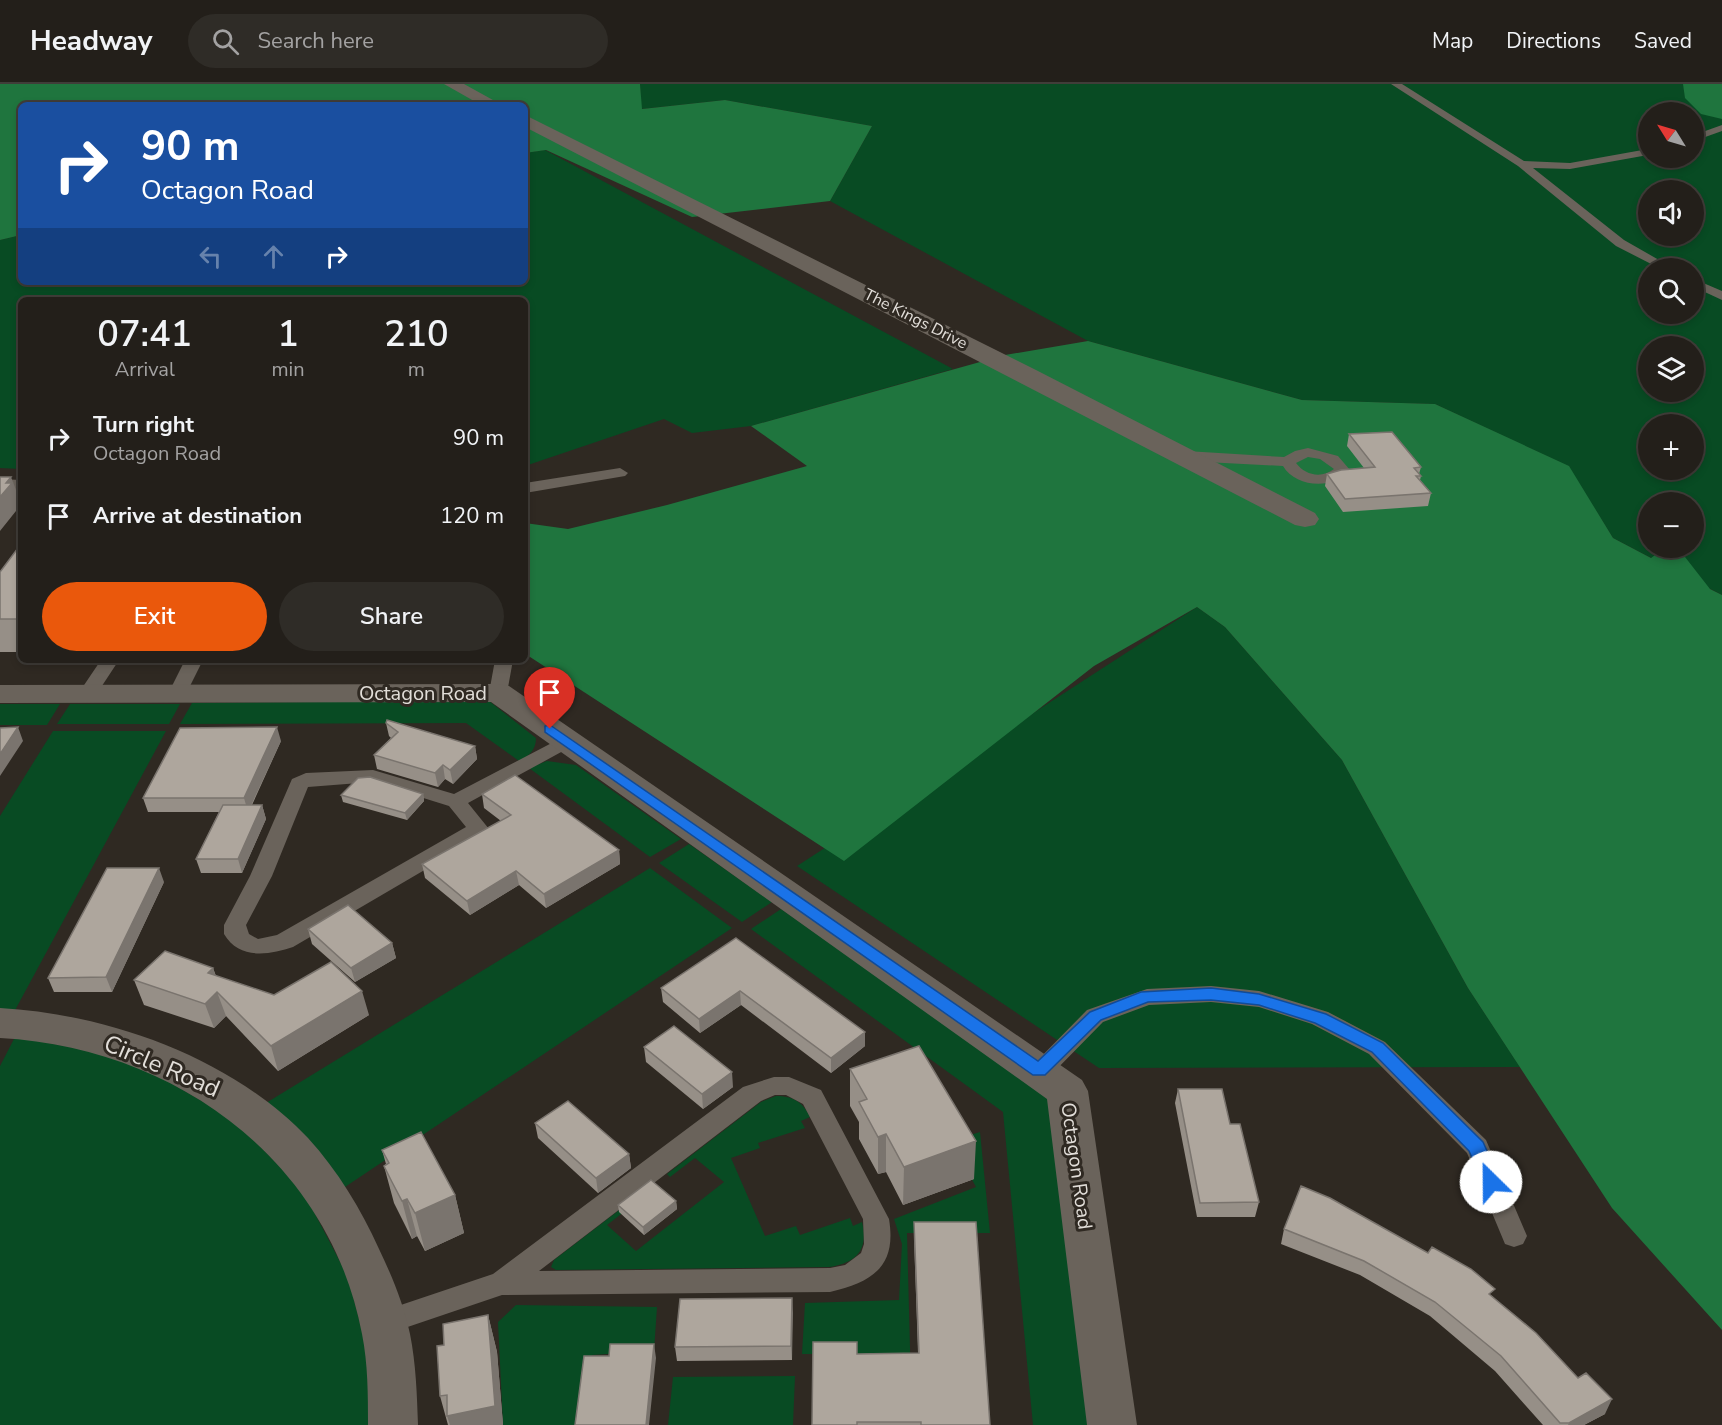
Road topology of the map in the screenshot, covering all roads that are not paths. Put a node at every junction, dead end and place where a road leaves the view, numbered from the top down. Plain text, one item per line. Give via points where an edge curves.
1 (452, 84) edge
2 (1396, 84) edge
3 (488, 102) edge
4 (528, 122) edge
5 (1722, 128) edge
6 (1704, 134) edge
7 (1638, 154) edge
8 (1522, 164) junction
9 (1648, 258) edge
10 (1704, 288) edge
11 (1722, 297) edge
12 (1186, 456) junction
13 (1288, 462) dead end
14 (620, 473) dead end
15 (0, 483) edge
16 (18, 485) edge
17 (528, 488) edge
18 (1305, 519) dead end
19 (108, 663) edge
20 (192, 663) edge
21 (501, 676) edge
22 (0, 694) edge
23 (87, 694) junction
24 (177, 694) junction
25 (567, 741) junction
26 (456, 801) junction
27 (0, 1023) edge
28 (1039, 1071) junction
29 (1514, 1236) dead end
30 (502, 1283) junction
31 (384, 1323) junction
32 (393, 1425) edge
33 (1112, 1425) edge

1 - 3 street
2 - 8 lane
4 - 12 street, The Kings Drive
5 - 6 lane
7 - 8 lane via 1569,166
8 - 9 lane via 1620,243
10 - 11 lane
12 - 13 lane
12 - 18 street, The Kings Drive
14 - 17 lane
15 - 16 lane
19 - 23 lane
20 - 24 lane
21 - 24 street, Octagon Road
21 - 25 street, Octagon Road
22 - 23 street, Octagon Road
23 - 24 street, Octagon Road
25 - 26 lane
25 - 28 street, Octagon Road
26 - 26 lane via 373,776 306,779 300,783 261,876 234,926 235,934 262,948 285,941 479,829
27 - 31 street, Circle Road via 98,1039 167,1063 230,1094 292,1147 314,1172 358,1247
28 - 29 lane via 1095,1016 1147,997 1211,994 1259,999 1320,1018 1377,1048 1476,1147
28 - 33 street, Octagon Road via 1067,1091
30 - 30 lane via 752,1094 774,1086 789,1086 812,1097 876,1219 880,1238 875,1256 862,1269 830,1280
30 - 31 lane
31 - 32 street, Circle Road

